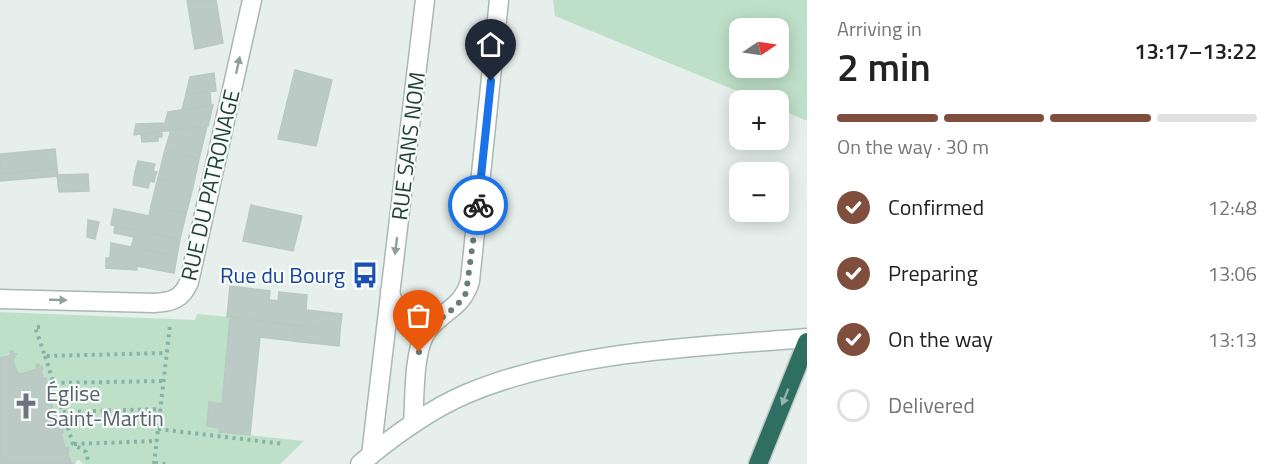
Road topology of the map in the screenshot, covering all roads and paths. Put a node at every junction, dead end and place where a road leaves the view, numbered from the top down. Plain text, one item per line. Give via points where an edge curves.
1 (252, 0) edge
2 (425, 0) edge
3 (499, 0) edge
4 (390, 291) junction
5 (0, 299) edge
6 (173, 301) junction
7 (441, 317) junction
8 (47, 327) dead end
9 (159, 328) dead end
10 (170, 328) junction
11 (807, 340) edge
12 (167, 353) junction
13 (45, 356) junction
14 (164, 381) junction
15 (53, 383) junction
16 (161, 410) junction
17 (63, 412) junction
18 (413, 423) junction
19 (158, 429) junction
20 (157, 441) junction
21 (73, 444) junction
22 (284, 444) dead end
23 (366, 459) edge
24 (154, 463) edge
25 (89, 464) edge
26 (166, 464) edge
27 (758, 464) edge

6 -> 1 street, RUE DU PATRONAGE via 181,297 189,282
2 -> 4 street, RUE SANS NOM
3 - 7 street via 470,282 459,304
4 - 7 street via 395,304 409,317
4 - 23 street, RUE SANS NOM
5 -> 6 street, RUE DU PATRONAGE
6 - 10 path
7 - 18 street via 425,335 419,352
8 - 13 path via 35,327
9 - 10 path
10 - 12 path
11 - 18 street via 625,356 518,376 465,395
11 -> 27 highway
12 - 13 path
12 - 14 path
13 - 15 path
14 - 15 path
14 - 16 path
15 - 17 path
16 - 17 path
16 - 19 path
17 - 21 path
18 - 23 street
19 - 20 path
19 - 22 path
20 - 21 path
20 - 24 path
21 - 25 path via 86,452
24 - 26 path

